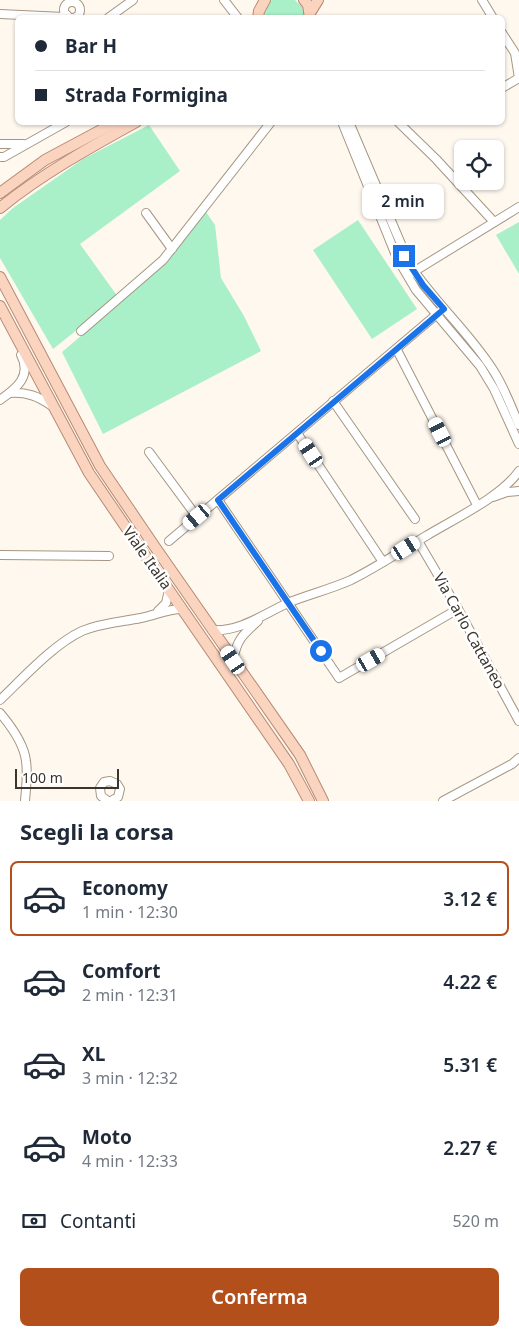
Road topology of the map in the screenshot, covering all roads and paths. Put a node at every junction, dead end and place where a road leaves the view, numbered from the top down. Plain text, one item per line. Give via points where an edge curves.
1 (133, 0) edge
2 (224, 0) edge
3 (304, 0) edge
4 (318, 0) edge
5 (482, 0) edge
6 (263, 1) edge
7 (0, 14) edge
8 (21, 15) edge
9 (112, 15) edge
10 (236, 15) edge
11 (258, 15) edge
12 (310, 15) edge
13 (491, 15) edge
14 (505, 38) edge
15 (519, 78) edge
16 (505, 86) edge
17 (60, 125) edge
18 (110, 125) edge
19 (130, 125) edge
20 (269, 125) edge
21 (343, 125) edge
22 (350, 125) edge
23 (401, 125) edge
24 (0, 144) edge
25 (24, 144) junction
26 (0, 157) edge
27 (2, 190) edge
28 (19, 192) junction
29 (519, 207) edge
30 (0, 208) edge
31 (146, 213) dead end
32 (0, 214) edge
33 (494, 222) junction
34 (172, 249) junction
35 (0, 266) edge
36 (410, 274) junction
37 (0, 277) edge
38 (0, 308) edge
39 (440, 311) junction
40 (24, 321) junction
41 (12, 328) junction
42 (81, 331) dead end
43 (397, 350) junction
44 (10, 393) junction
45 (0, 400) edge
46 (333, 401) junction
47 (54, 408) junction
48 (513, 415) edge
49 (519, 425) edge
50 (297, 433) junction
51 (519, 444) edge
52 (149, 452) dead end
53 (519, 471) edge
54 (519, 491) edge
55 (218, 500) junction
56 (486, 500) junction
57 (477, 505) junction
58 (197, 517) junction
59 (415, 520) dead end
60 (169, 541) dead end
61 (418, 541) junction
62 (0, 555) edge
63 (109, 556) dead end
64 (383, 562) junction
65 (169, 590) junction
66 (289, 603) junction
67 (182, 609) junction
68 (458, 609) junction
69 (156, 612) junction
70 (264, 616) junction
71 (212, 630) junction
72 (233, 660) junction
73 (0, 700) edge
74 (0, 713) edge
75 (519, 721) edge
76 (519, 758) edge
77 (455, 798) edge
78 (25, 801) edge
79 (309, 801) edge
80 (323, 801) edge
81 (443, 801) edge

1 - 9 street
2 - 10 street
3 - 12 main road
4 - 12 main road
5 - 13 street
6 - 11 main road
7 - 8 street
14 - 15 street via 515,54
15 - 16 street
17 - 25 street
18 - 27 main road via 45,160
19 - 28 main road
20 - 34 street
21 - 36 street via 396,258
22 - 36 street
23 - 33 street
24 - 25 street
25 - 26 street
28 - 30 main road
28 - 32 main road
29 - 33 street
31 - 34 street
33 - 36 street
34 - 42 street via 159,265
35 - 40 main road
36 - 39 street via 416,290
37 - 40 main road
38 - 41 main road, Viale Italia
39 - 43 street
39 - 48 street
40 - 71 main road, Viale Italia via 100,466
41 - 44 street via 12,338 26,366 23,378
41 - 47 main road, Viale Italia
43 - 46 street
43 - 57 street
44 - 45 street
44 - 47 street via 30,394
46 - 50 street
46 - 59 street
47 - 65 main road, Viale Italia via 89,473
48 - 49 street
48 - 51 street
50 - 55 street
50 - 64 street
52 - 58 street
53 - 56 street
54 - 56 street
55 - 58 street
55 - 66 street
56 - 57 street
57 - 61 street
58 - 60 street
61 - 64 street
61 - 68 street, Via Carlo Cattaneo
62 - 63 street
64 - 66 street via 352,579
65 - 67 main road, Viale Italia
65 - 69 street via 166,602
66 - 68 street via 339,678
66 - 70 street
67 - 69 street
67 - 79 main road, Viale Italia via 290,764
68 - 75 street, Via Carlo Cattaneo
69 - 73 street via 148,617 92,628 72,636
70 - 71 street via 225,631
70 - 72 street via 242,634
71 - 72 main road, Viale Italia
72 - 80 main road, Viale Italia via 300,755
74 - 78 street via 24,751
76 - 77 street
77 - 81 street

